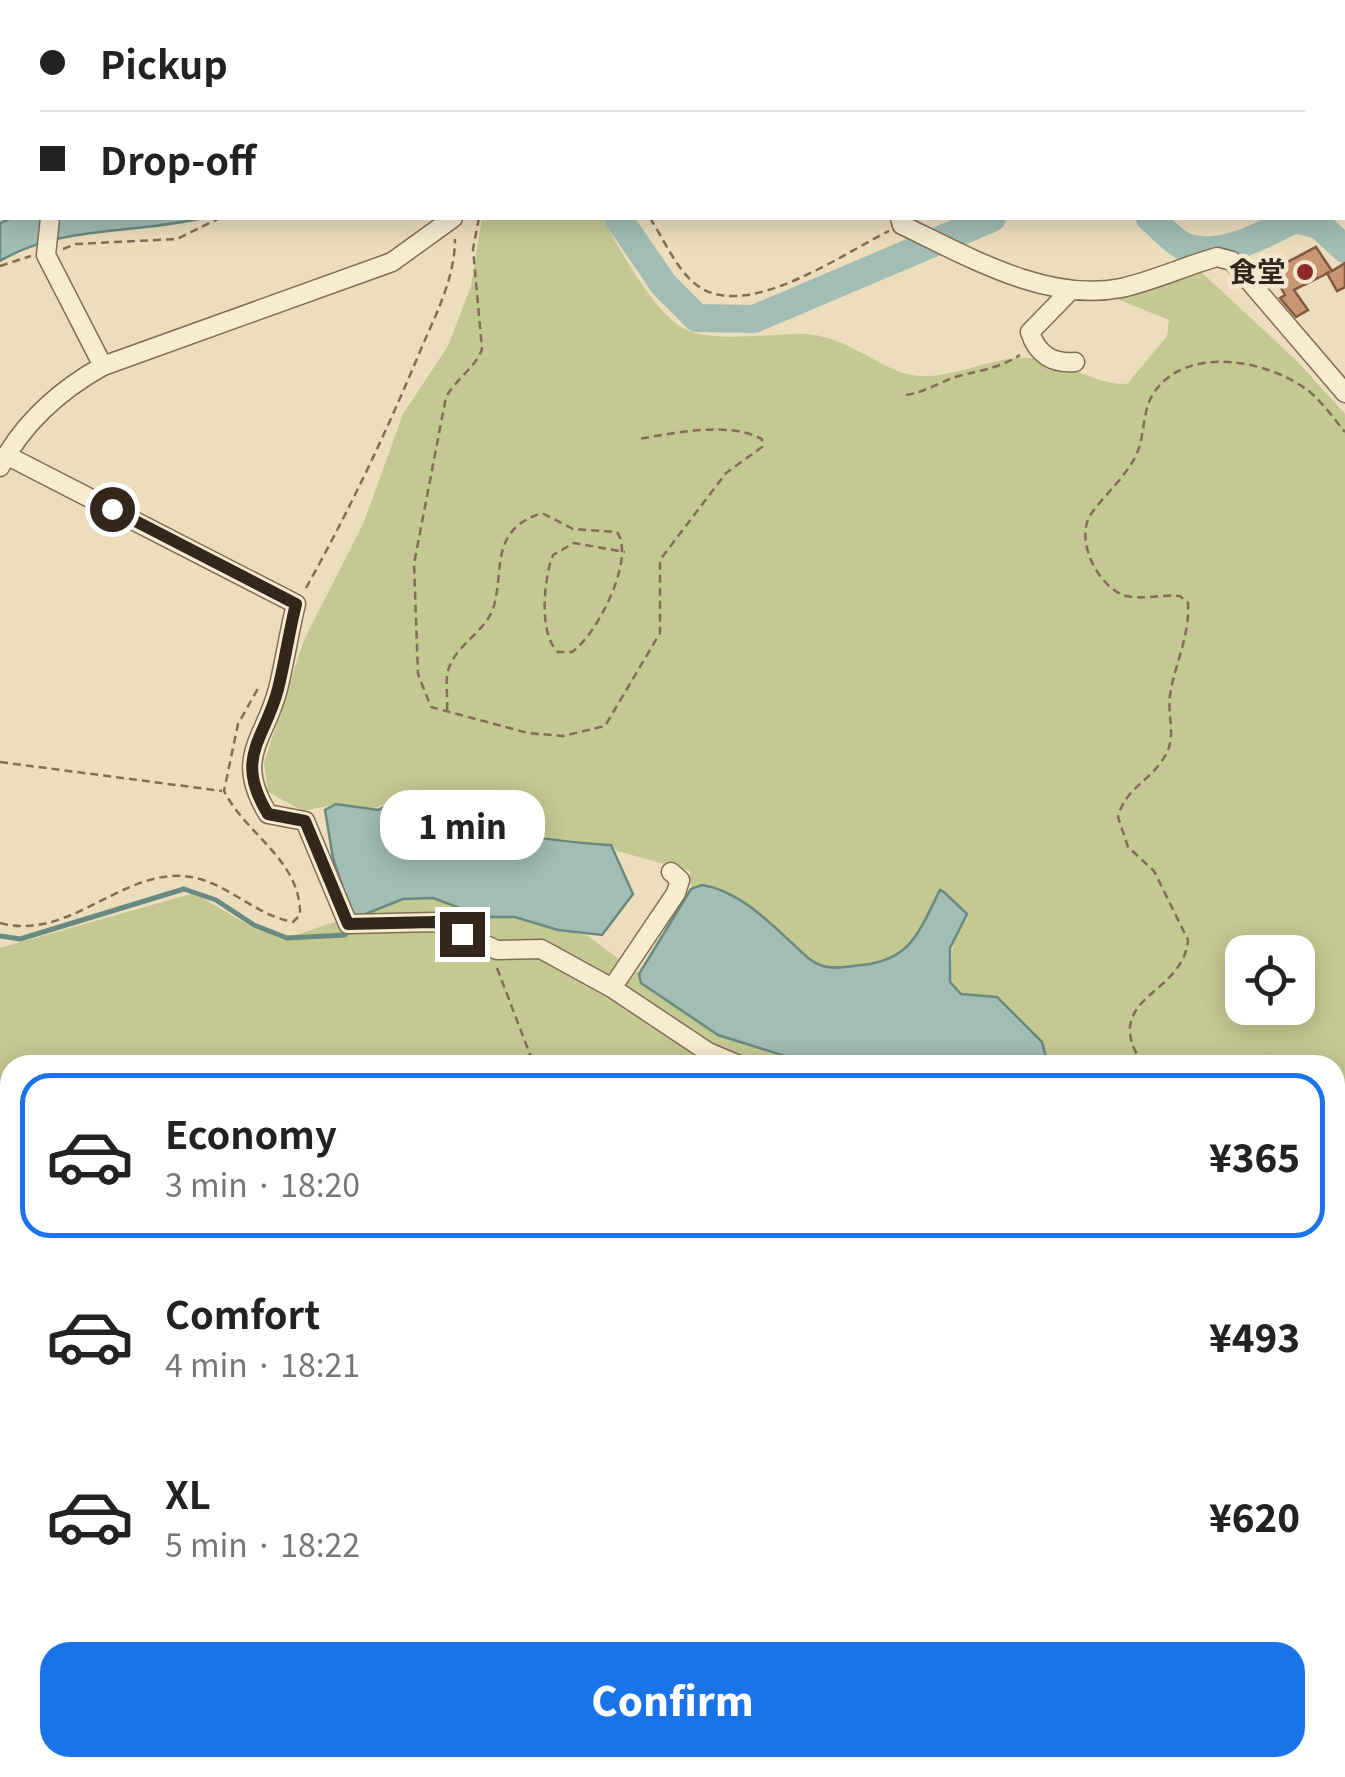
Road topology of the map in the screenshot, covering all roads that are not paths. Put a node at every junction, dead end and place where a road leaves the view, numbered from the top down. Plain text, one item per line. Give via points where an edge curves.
1 (50, 220) edge
2 (901, 221) edge
3 (454, 223) edge
4 (1072, 290) junction
5 (1075, 362) dead end
6 (103, 366) junction
7 (1345, 394) edge
8 (3, 461) edge
9 (671, 872) dead end
10 (612, 988) junction
11 (715, 1055) edge

1 - 6 street via 46,255
2 - 4 street via 1050,288
3 - 6 street via 392,262
4 - 5 street via 1030,332 1046,357
4 - 7 street via 1120,288 1217,258 1232,262
6 - 8 street via 43,408
8 - 10 street via 296,604 277,692 259,729 253,790 268,814 305,821 348,924 435,922 490,948 541,949
9 - 10 street via 680,880 676,893
10 - 11 street

